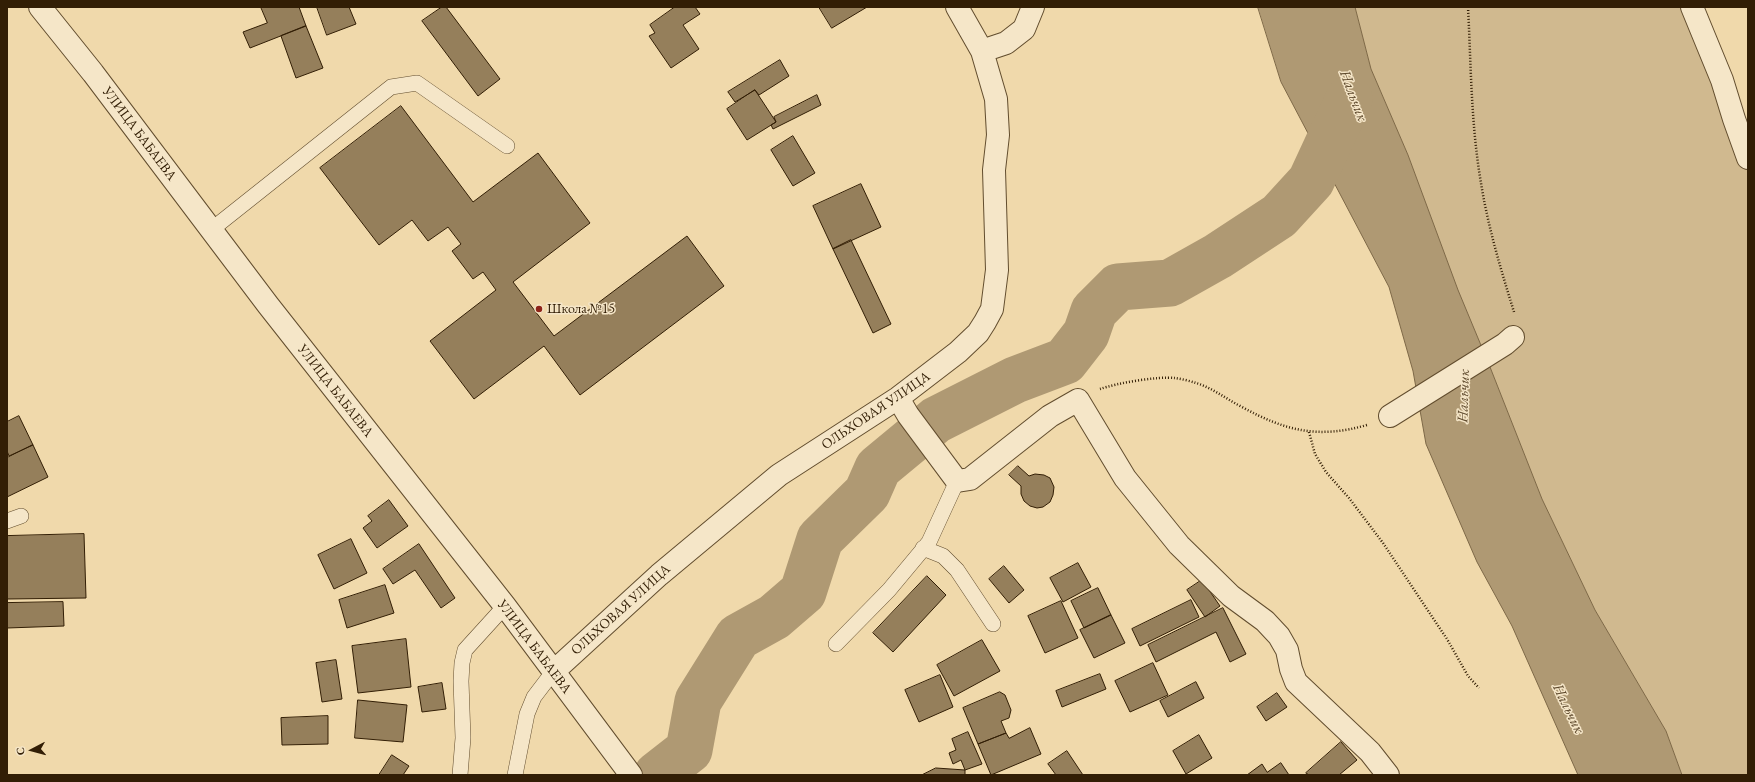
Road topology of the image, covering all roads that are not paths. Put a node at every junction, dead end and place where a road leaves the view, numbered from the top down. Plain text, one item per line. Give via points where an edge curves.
1 (40, 7) edge
2 (957, 7) edge
3 (1033, 7) edge
4 (1692, 7) edge
5 (982, 51) junction
6 (507, 146) dead end
7 (1748, 158) edge
8 (211, 230) junction
9 (1509, 341) road end
10 (903, 406) junction
11 (1393, 415) road end
12 (953, 474) junction
13 (923, 548) junction
14 (505, 606) junction
15 (993, 624) dead end
16 (836, 644) dead end
17 (553, 672) junction
18 (460, 775) edge
19 (515, 775) edge
20 (631, 775) edge
21 (1388, 775) edge

1 - 8 street, УЛИЦА БАБАЕВА
2 - 5 street, ОЛЬХОВАЯ УЛИЦА
3 - 5 street via 1024,29 1006,43
4 - 7 street via 1722,80
5 - 10 street, ОЛЬХОВАЯ УЛИЦА via 996,99 998,135 994,170 997,270 992,309 978,333
6 - 8 lane via 417,83 391,87
8 - 14 street, УЛИЦА БАБАЕВА
9 - 11 street
10 - 12 street
10 - 17 street, ОЛЬХОВАЯ УЛИЦА via 779,475 659,575
12 - 13 lane via 929,542
12 - 21 street via 970,479 1044,421 1078,400 1125,478 1179,545 1231,596 1279,636 1287,650 1296,682 1370,752
13 - 15 lane via 943,556 952,565
13 - 16 lane via 889,590
14 - 17 street, УЛИЦА БАБАЕВА
14 - 18 lane via 465,650 461,675 463,738
17 - 19 lane via 534,697 527,714
17 - 20 street, УЛИЦА БАБАЕВА

